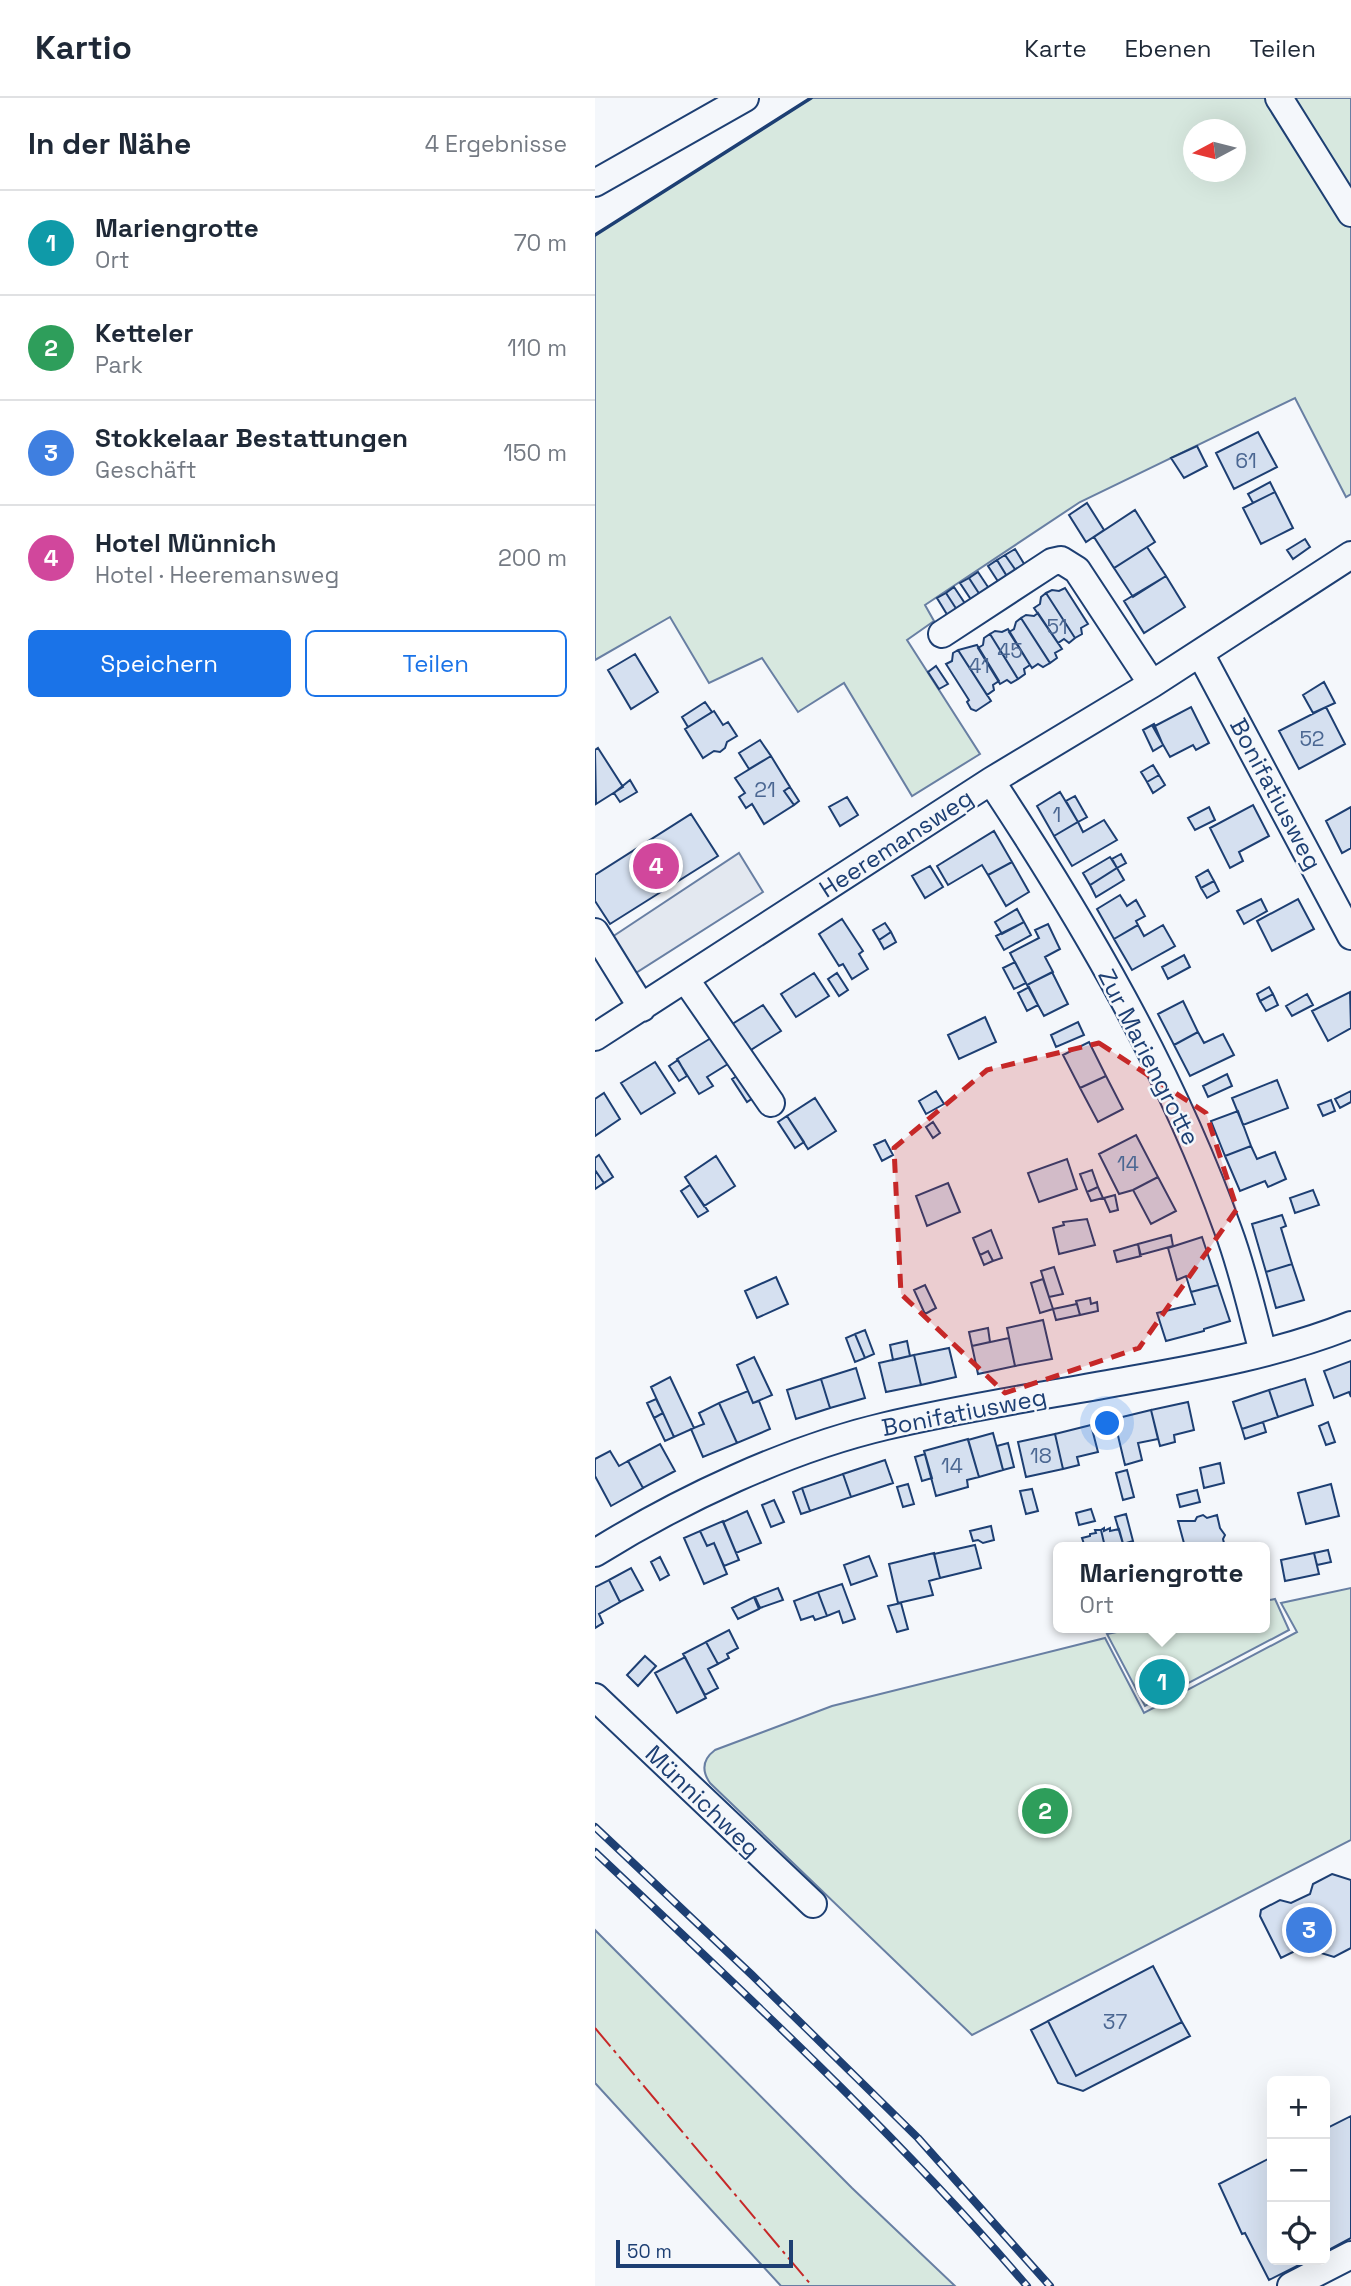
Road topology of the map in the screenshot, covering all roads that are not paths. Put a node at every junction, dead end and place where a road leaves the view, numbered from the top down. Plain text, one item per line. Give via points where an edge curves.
1 (745, 98) edge
2 (1279, 98) edge
3 (595, 183) edge
4 (1351, 213) edge
5 (1351, 555) edge
6 (942, 634) dead end
7 (1200, 653) junction
8 (1152, 684) junction
9 (991, 781) junction
10 (595, 932) edge
11 (1351, 936) edge
12 (686, 980) junction
13 (642, 1008) junction
14 (595, 1037) edge
15 (771, 1103) dead end
16 (1351, 1325) edge
17 (1263, 1352) junction
18 (595, 1553) edge
19 (595, 1697) edge
20 (813, 1904) dead end
21 (1351, 2255) edge
22 (1291, 2286) edge

1 - 3 street
2 - 4 street
5 - 7 street, Heeremansweg
6 - 8 street via 1052,562 1061,561 1077,570
7 - 8 street, Heeremansweg
7 - 11 street, Bonifatiusweg
8 - 9 street, Heeremansweg
9 - 12 street, Heeremansweg
9 - 17 street, Zur Mariengrotte via 1132,1015 1173,1094 1230,1233
10 - 13 street
12 - 13 street, Heeremansweg
12 - 15 street
13 - 14 street, Heeremansweg
16 - 17 street, Bonifatiusweg
17 - 18 street, Bonifatiusweg via 1203,1368 883,1427 719,1486
19 - 20 street, Münnichweg
21 - 22 street

